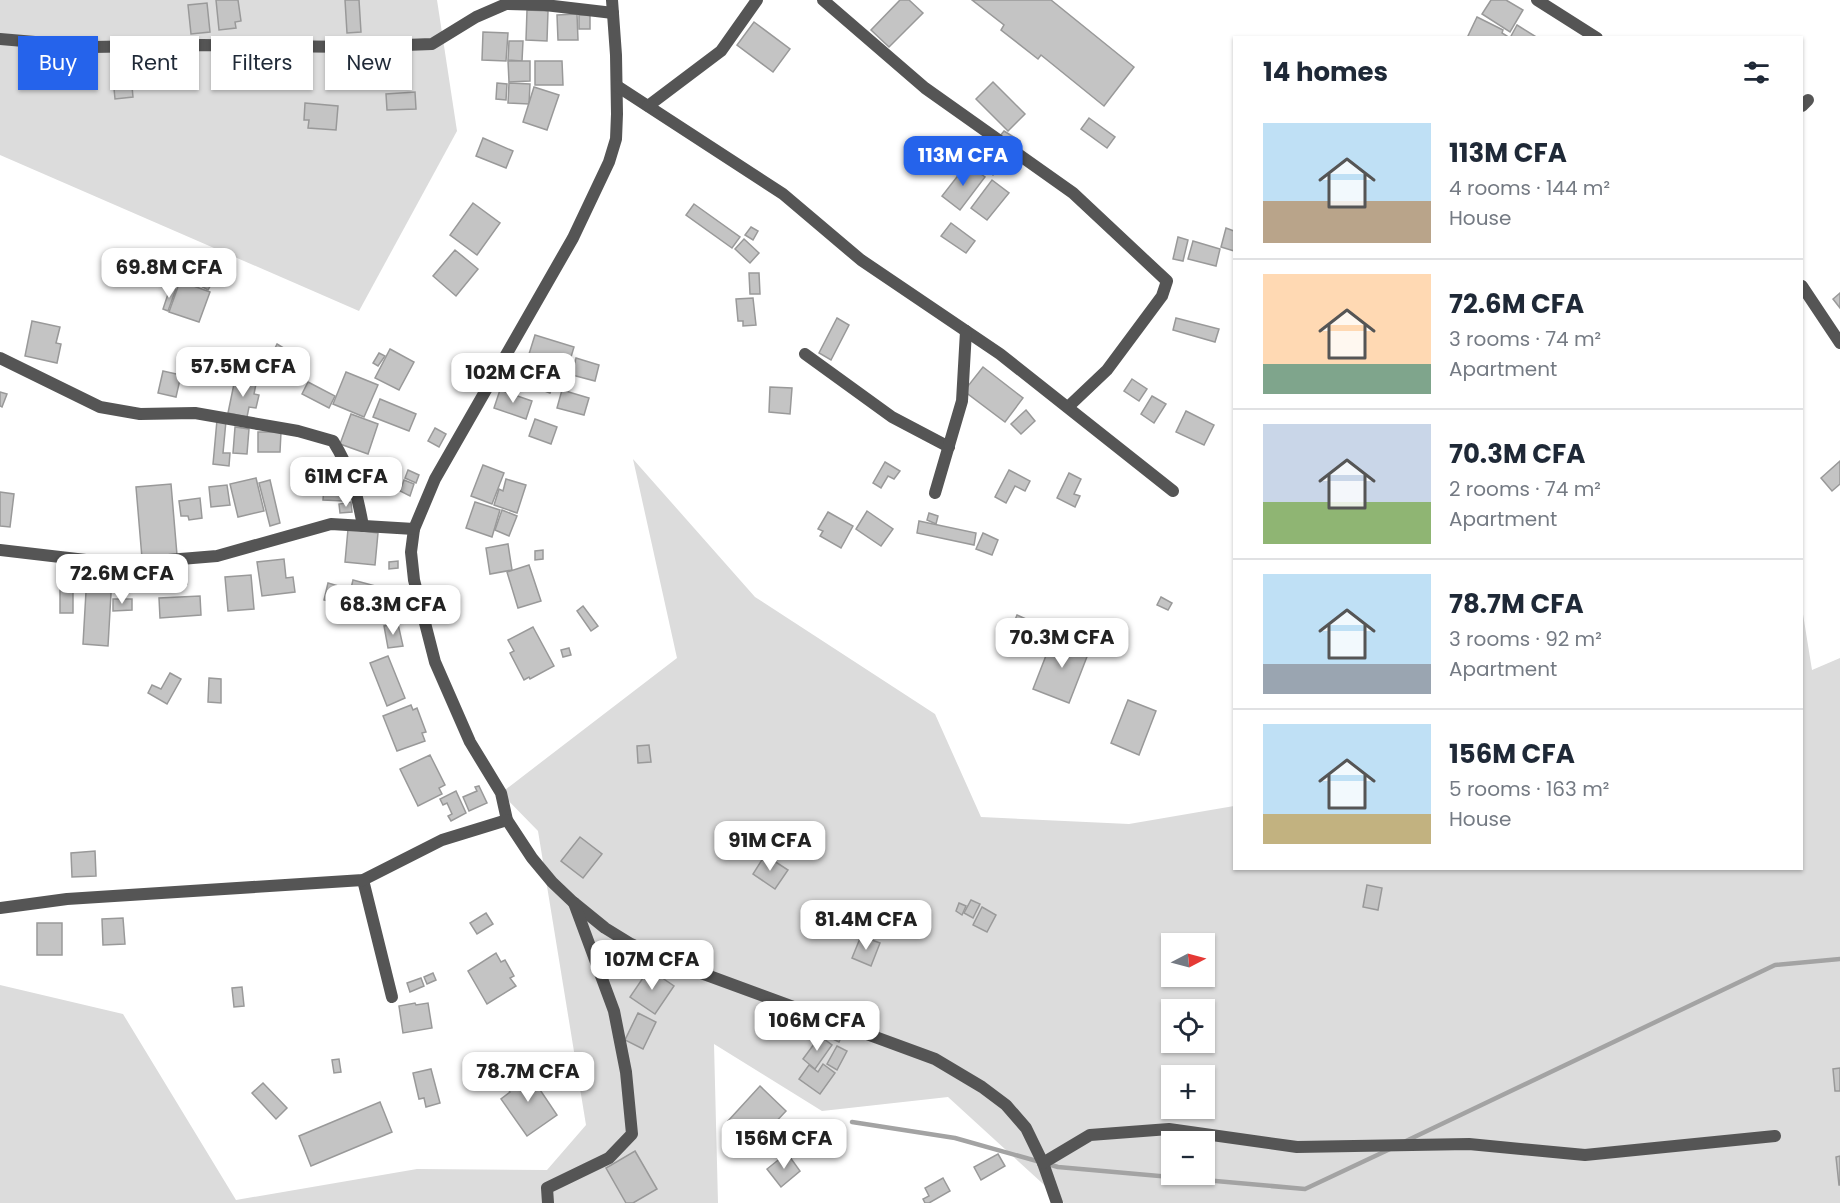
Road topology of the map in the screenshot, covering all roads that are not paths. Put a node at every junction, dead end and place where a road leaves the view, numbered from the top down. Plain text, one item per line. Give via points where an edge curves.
1 (612, 0) edge
2 (757, 0) edge
3 (823, 0) edge
4 (1537, 0) edge
5 (613, 13) junction
6 (1594, 36) edge
7 (0, 39) edge
8 (617, 86) junction
9 (648, 105) junction
10 (1803, 288) edge
11 (966, 331) junction
12 (1840, 343) edge
13 (805, 354) dead end
14 (0, 358) edge
15 (1068, 407) junction
16 (949, 447) junction
17 (1173, 491) dead end
18 (935, 493) dead end
19 (363, 526) junction
20 (414, 530) junction
21 (0, 550) edge
22 (507, 820) junction
23 (363, 880) junction
24 (573, 902) junction
25 (0, 908) edge
26 (392, 997) dead end
27 (1775, 1136) dead end
28 (1043, 1163) junction
29 (548, 1203) edge
30 (1057, 1203) edge

1 - 5 street
2 - 9 street via 721,51
3 - 15 street via 925,88 1073,193 1167,281 1162,296 1107,369
4 - 6 street
5 - 7 street via 506,4 432,44 363,47 93,47
5 - 8 street
8 - 9 street
8 - 20 street via 615,140 600,184 435,479
9 - 11 street via 783,194 861,260
10 - 12 street
11 - 15 street
11 - 16 street via 962,401
13 - 16 street via 892,417
14 - 19 street via 100,407 140,414 195,413 333,441 345,461
15 - 17 street
16 - 18 street
19 - 20 street
19 - 21 street via 331,524 217,556 120,564
20 - 22 street via 414,580 435,662 470,742 501,793
22 - 23 street via 442,840
22 - 24 street via 545,874
23 - 25 street via 67,898
23 - 26 street
24 - 28 street via 605,928 663,959 935,1059 1006,1105 1026,1128
24 - 29 street via 614,1011 626,1072 632,1134 609,1158 547,1188
27 - 28 street via 1585,1155 1469,1144 1297,1147 1169,1129 1090,1135
28 - 30 street

